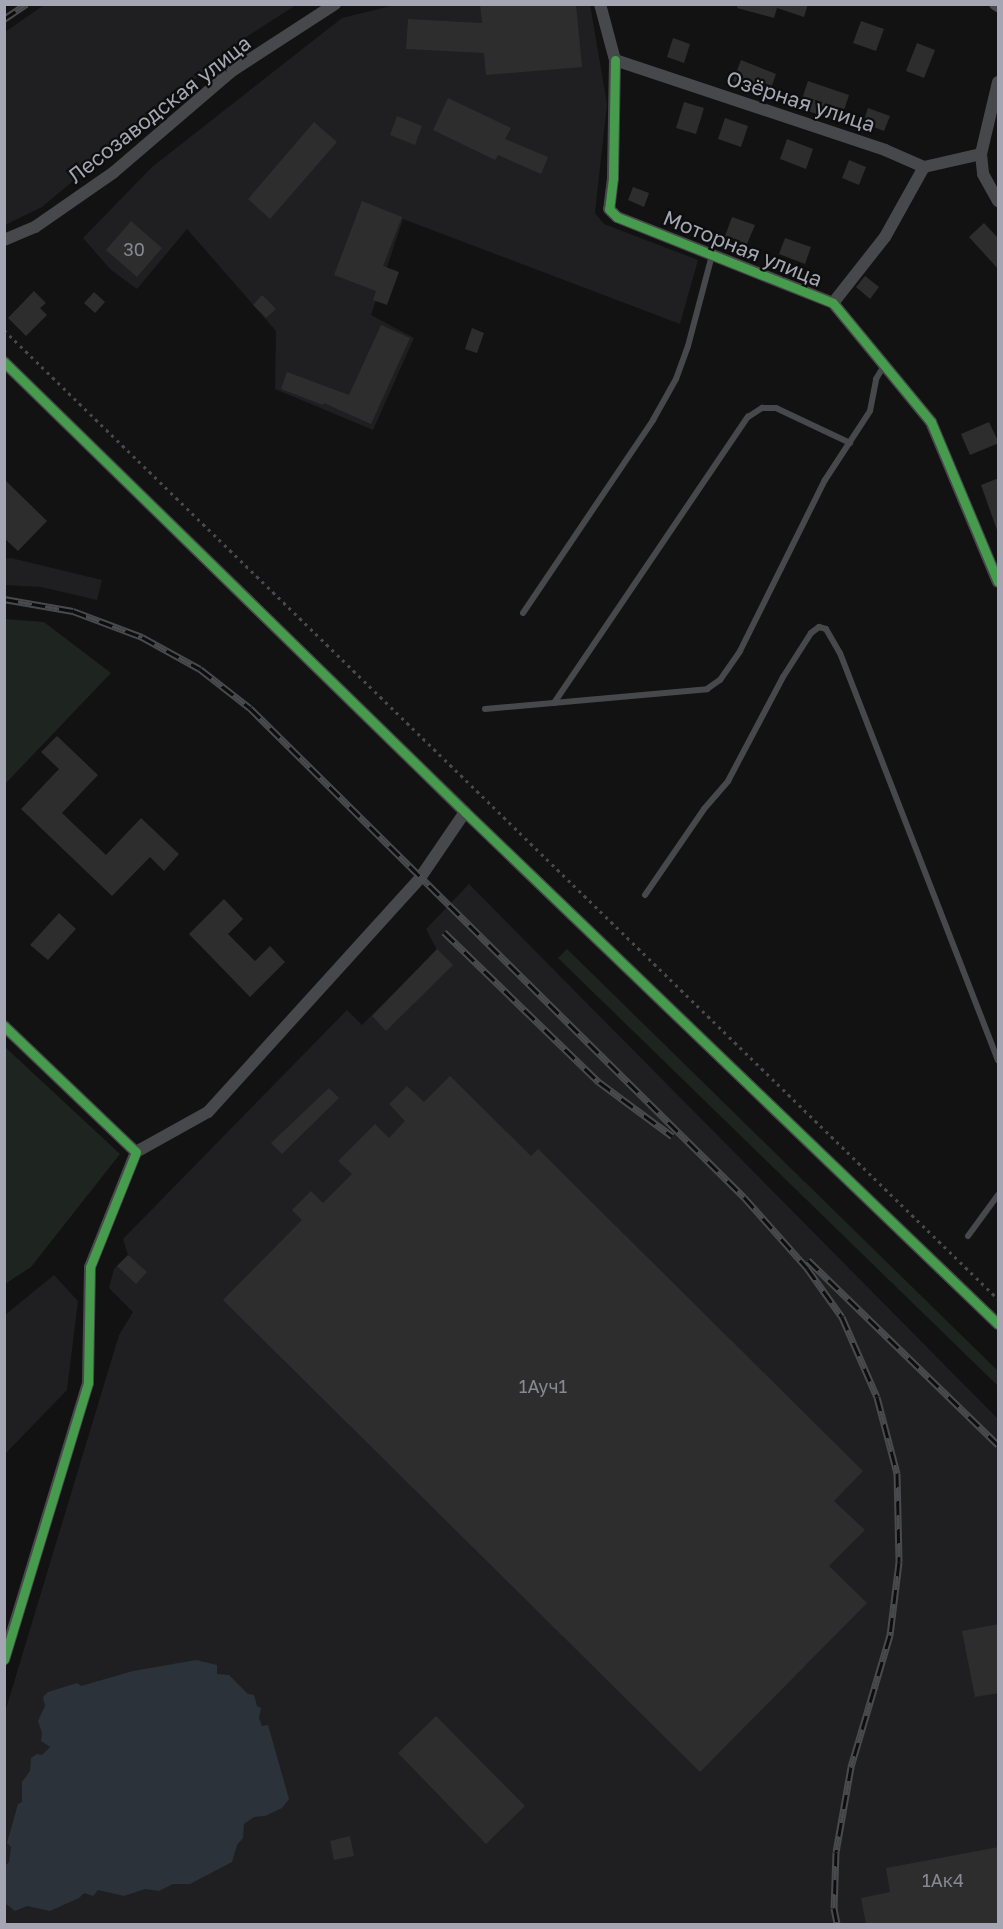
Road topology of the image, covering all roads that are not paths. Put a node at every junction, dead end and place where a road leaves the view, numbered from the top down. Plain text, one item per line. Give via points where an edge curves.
1 (335, 4) edge
2 (600, 4) edge
3 (615, 60) junction
4 (999, 82) edge
5 (981, 154) junction
6 (924, 167) junction
7 (999, 201) edge
8 (4, 240) edge
9 (712, 255) junction
10 (833, 303) junction
11 (4, 362) edge
12 (886, 364) junction
13 (849, 443) junction
14 (999, 582) edge
15 (523, 613) dead end
16 (554, 703) junction
17 (485, 709) dead end
18 (465, 812) junction
19 (645, 895) dead end
20 (4, 1026) edge
21 (999, 1060) edge
22 (136, 1152) junction
23 (999, 1195) edge
24 (968, 1236) dead end
25 (999, 1324) edge
26 (4, 1660) edge

1 - 8 street, Лесозаводская улица via 232,71 114,172 35,227
2 - 3 street
3 - 6 street, Озёрная улица via 885,150
3 - 9 street, Моторная улица via 614,178 609,209 617,217
4 - 5 street
5 - 6 street
5 - 7 street via 983,174
6 - 10 street via 885,237
9 - 10 street, Моторная улица
9 - 15 lane via 676,379 653,420
10 - 12 street, Моторная улица
11 - 18 street
12 - 13 lane via 876,379 870,411
12 - 14 street, Моторная улица via 931,422
13 - 16 lane via 825,480 740,651 720,680 707,689
13 - 16 lane via 776,408 762,408 748,417
16 - 17 lane
18 - 22 street via 420,878 208,1112
18 - 25 street
19 - 21 lane via 728,781 811,633 819,627 826,629 840,654
20 - 22 street
22 - 26 street via 90,1268 88,1383
23 - 24 lane

